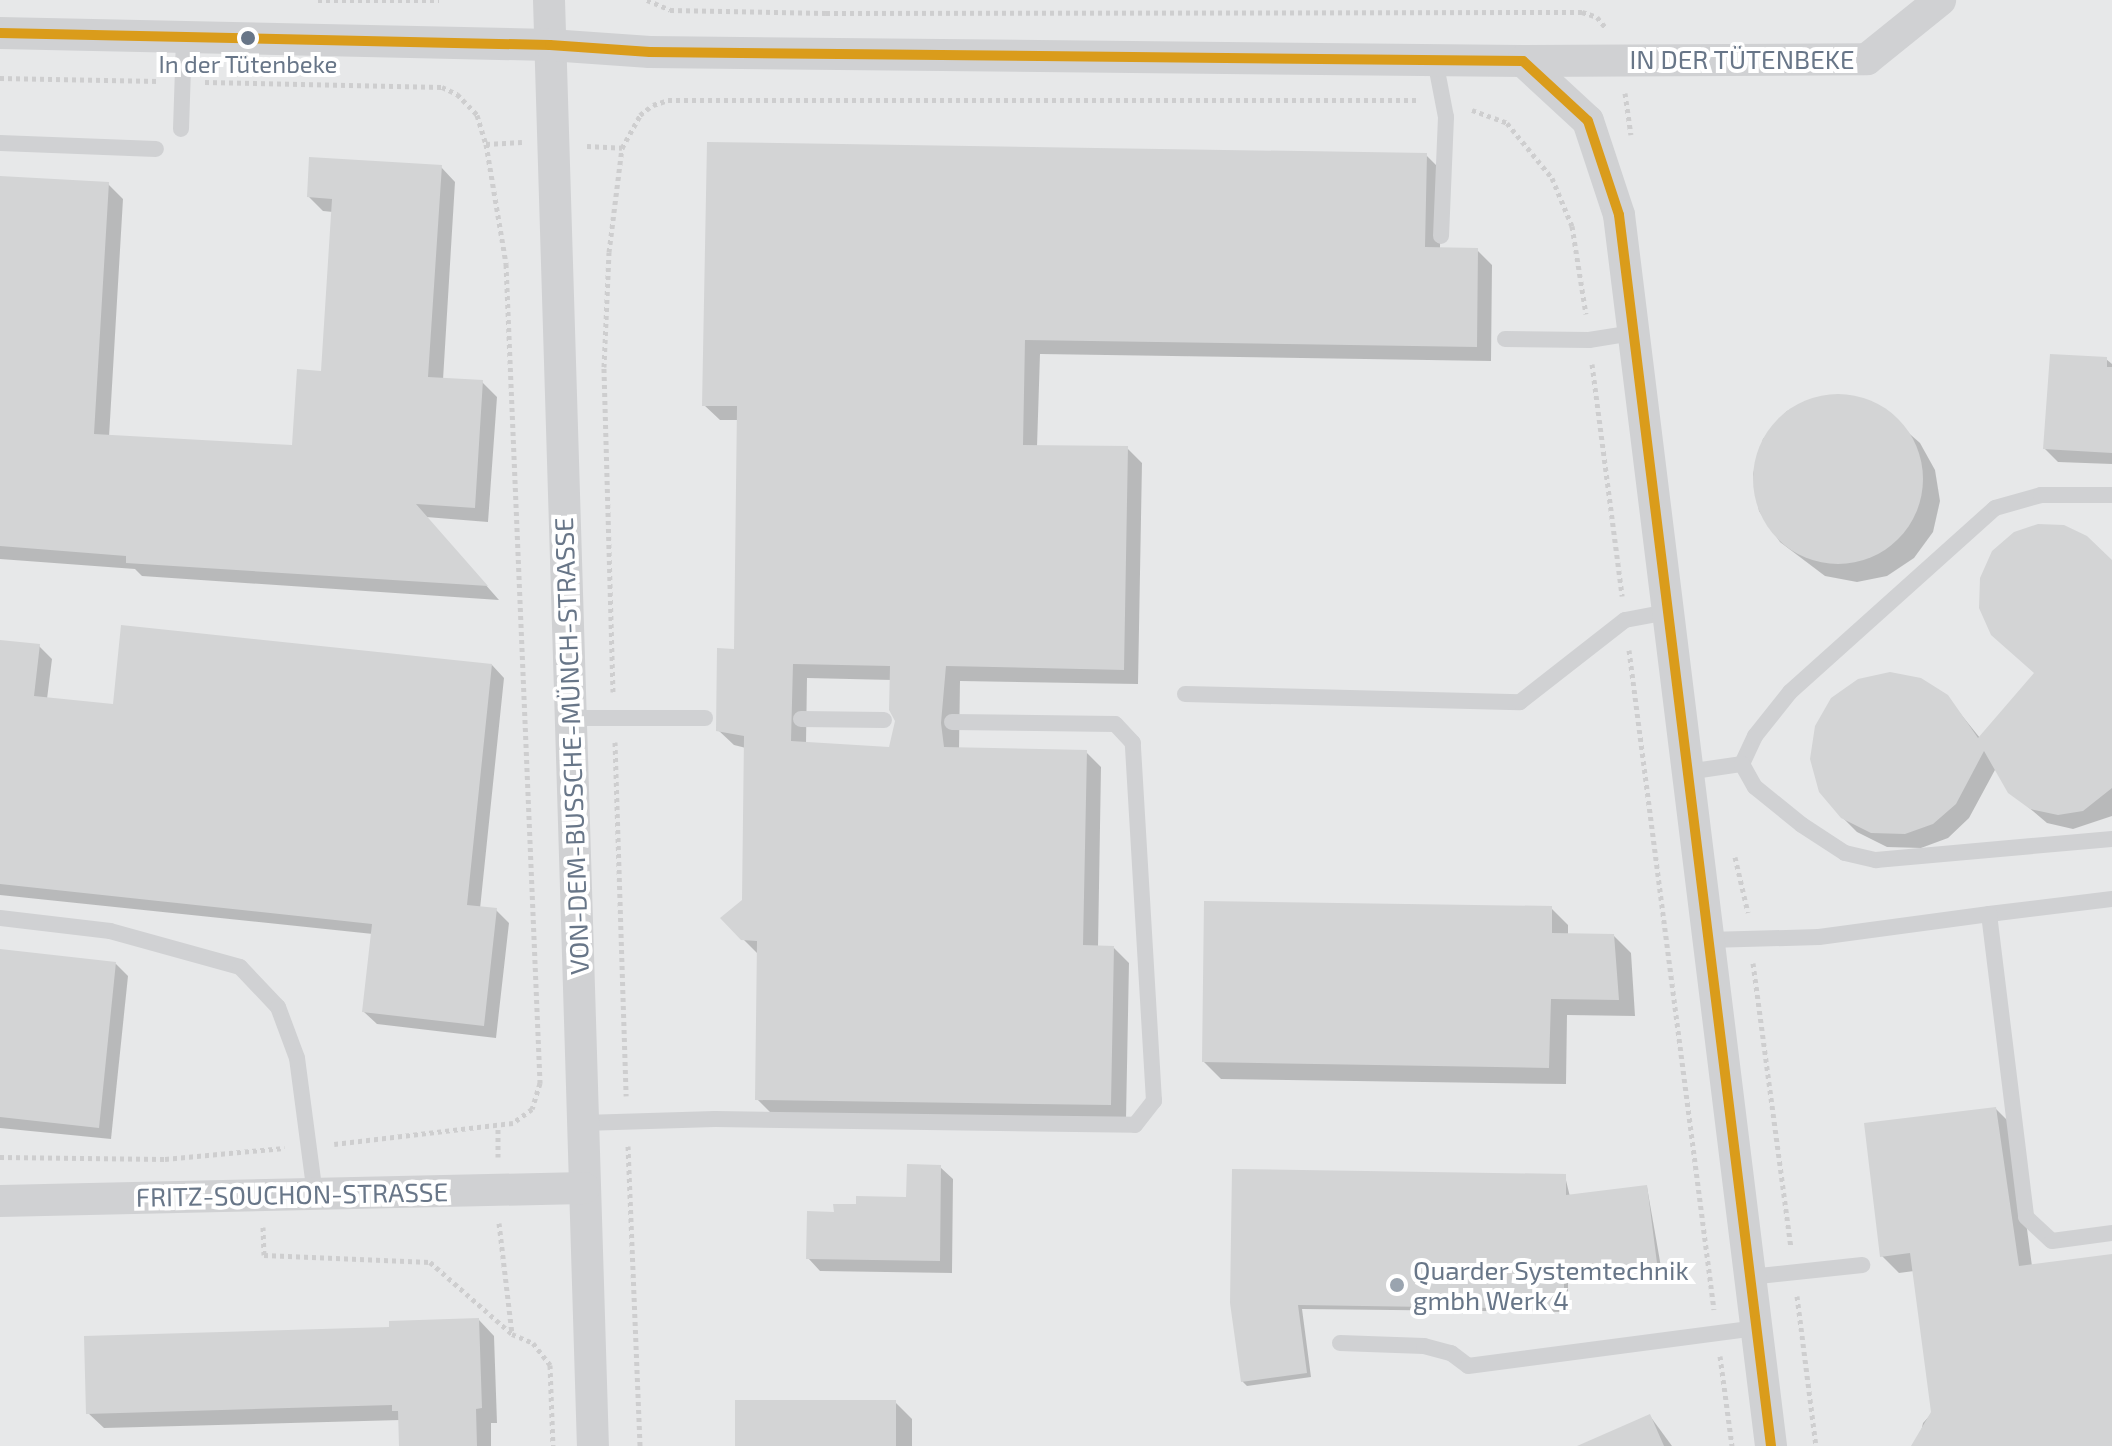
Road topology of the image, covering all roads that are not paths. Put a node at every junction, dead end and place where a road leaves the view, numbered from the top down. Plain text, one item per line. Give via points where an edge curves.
1 (549, 0) edge
2 (1940, 0) edge
3 (0, 33) edge
4 (184, 37) junction
5 (550, 45) junction
6 (1435, 60) junction
7 (1523, 61) junction
8 (181, 129) dead end
9 (0, 143) edge
10 (156, 149) dead end
11 (1441, 236) dead end
12 (1633, 333) junction
13 (1505, 339) dead end
14 (2112, 495) edge
15 (1668, 612) junction
16 (1185, 694) dead end
17 (571, 718) junction
18 (705, 718) dead end
19 (801, 719) dead end
20 (884, 720) dead end
21 (952, 722) dead end
22 (1742, 764) junction
23 (1687, 772) junction
24 (2112, 839) edge
25 (2112, 899) edge
26 (1989, 914) junction
27 (0, 918) edge
28 (1708, 940) junction
29 (583, 1123) junction
30 (584, 1188) junction
31 (315, 1194) junction
32 (0, 1201) edge
33 (2112, 1233) edge
34 (1862, 1265) dead end
35 (1750, 1277) junction
36 (1756, 1328) junction
37 (1340, 1343) dead end
38 (593, 1446) edge
39 (1771, 1446) edge

1 - 5 street, VON-DEM-BUSSCHE-MÜNCH-STRASSE
2 - 7 street, IN DER TÜTENBEKE via 1867,59
3 - 4 street, IN DER TÜTENBEKE
4 - 5 street, IN DER TÜTENBEKE
4 - 8 lane
5 - 6 street, IN DER TÜTENBEKE via 650,52
5 - 17 street, VON-DEM-BUSSCHE-MÜNCH-STRASSE
6 - 7 street, IN DER TÜTENBEKE
6 - 11 lane via 1445,104
7 - 12 street via 1588,121 1619,215
9 - 10 lane
12 - 13 lane via 1589,340
12 - 15 street
14 - 22 lane via 2041,495 1995,508 1790,692 1755,736
15 - 16 lane via 1625,620 1520,702
15 - 23 street
17 - 18 lane
17 - 29 street, VON-DEM-BUSSCHE-MÜNCH-STRASSE
19 - 20 lane
21 - 29 lane via 1115,724 1133,743 1154,1101 1135,1125 715,1119
22 - 23 lane
22 - 24 lane via 1755,787 1802,825 1845,853 1876,860
23 - 28 street
25 - 26 lane
26 - 28 lane via 1819,937
26 - 33 lane via 2026,1217 2052,1241
27 - 31 lane via 110,931 240,967 278,1007 297,1058
28 - 35 street
29 - 30 street, VON-DEM-BUSSCHE-MÜNCH-STRASSE
30 - 31 street, FRITZ-SOUCHON-STRASSE
30 - 38 street, VON-DEM-BUSSCHE-MÜNCH-STRASSE
31 - 32 street, FRITZ-SOUCHON-STRASSE
34 - 35 lane
35 - 36 street
36 - 37 lane via 1468,1366 1451,1353 1424,1346
36 - 39 street

